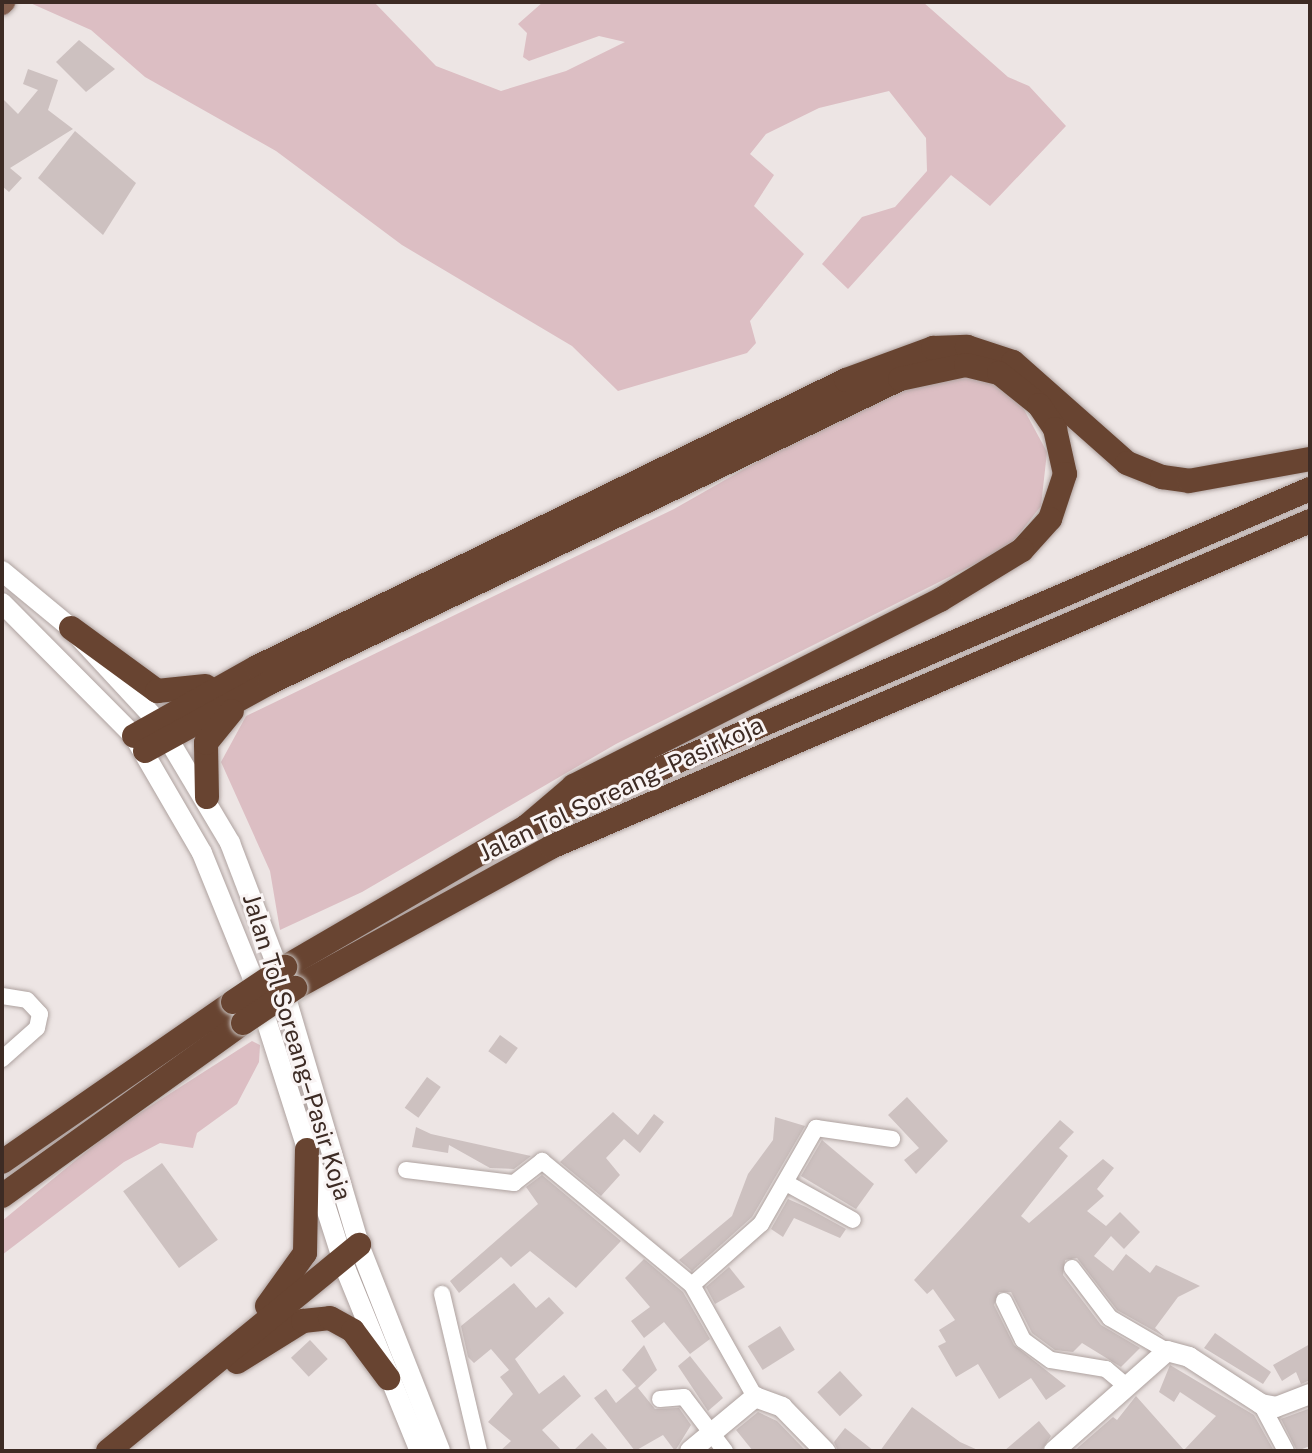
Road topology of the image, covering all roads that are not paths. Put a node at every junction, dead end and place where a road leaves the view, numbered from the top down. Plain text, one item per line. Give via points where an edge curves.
1 (1310, 459) edge
2 (1310, 489) edge
3 (1310, 521) edge
4 (2, 571) edge
5 (2, 603) edge
6 (71, 628) junction
7 (263, 675) junction
8 (163, 730) junction
9 (140, 744) junction
10 (207, 797) junction
11 (527, 826) junction
12 (290, 978) junction
13 (2, 996) edge
14 (238, 1012) junction
15 (2, 1059) edge
16 (892, 1139) dead end
17 (307, 1150) junction
18 (2, 1162) edge
19 (406, 1170) dead end
20 (788, 1184) junction
21 (2, 1196) edge
22 (853, 1220) dead end
23 (353, 1258) junction
24 (1072, 1268) dead end
25 (692, 1285) junction
26 (442, 1294) dead end
27 (1004, 1301) dead end
28 (1167, 1351) junction
29 (237, 1362) junction
30 (388, 1378) junction
31 (189, 1384) junction
32 (1125, 1385) junction
33 (1310, 1394) edge
34 (755, 1397) junction
35 (660, 1399) dead end
36 (1261, 1404) junction
37 (708, 1434) junction
38 (108, 1451) edge
39 (133, 1451) edge
40 (420, 1451) edge
41 (440, 1451) edge
42 (479, 1451) edge
43 (690, 1451) edge
44 (725, 1451) edge
45 (825, 1451) edge
46 (1054, 1451) edge
47 (1286, 1451) edge

1 - 7 highway via 1200,480 1162,477 1127,463 1013,362 967,347 933,348 846,380
2 - 11 highway, Jalan Tol Soreang–Pasirkoja
3 - 12 highway, Jalan Tol Soreang–Pasirkoja via 551,847
4 - 6 street, Jalan Tol Soreang–Pasir Koja
5 - 9 street, Jalan Tol Soreang–Pasir Koja
6 - 7 highway via 157,691 186,694
6 - 8 street, Jalan Tol Soreang–Pasir Koja
7 - 8 highway
7 - 10 highway via 209,733
7 - 11 highway via 900,379 966,365 999,373 1039,405 1055,429 1065,474 1050,519 1022,550 940,600 574,786
8 - 9 highway
8 - 10 street, Jalan Tol Soreang–Pasir Koja
9 - 17 street, Jalan Tol Soreang–Pasir Koja via 235,929
10 - 23 street, Jalan Tol Soreang–Pasir Koja via 275,961
11 - 12 highway, Jalan Tol Soreang–Pasirkoja
12 - 14 highway, Jalan Tol Soreang–Pasirkoja, bridge
13 - 15 street via 27,1000 40,1014 37,1028
14 - 18 highway, Jalan Tol Soreang–Pasirkoja
14 - 21 highway, Jalan Tol Soreang–Pasirkoja
16 - 20 street via 816,1128
17 - 23 street, Jalan Tol Soreang–Pasir Koja
17 - 31 highway via 305,1253 277,1295
19 - 25 street via 514,1183 542,1161
20 - 22 street
20 - 25 street via 761,1224
23 - 29 highway
23 - 30 street, Jalan Tol Soreang–Pasir Koja
23 - 31 highway
23 - 41 street, Jalan Tol Soreang–Pasir Koja
24 - 28 street via 1110,1318
25 - 34 street
26 - 42 street
27 - 32 street via 1023,1340 1051,1360 1106,1369
28 - 32 street
28 - 36 street
29 - 30 highway via 303,1321 330,1318 353,1331
29 - 39 highway
30 - 40 street, Jalan Tol Soreang–Pasir Koja
31 - 38 highway
32 - 46 street
33 - 36 street via 1276,1407
34 - 37 street
34 - 45 street via 782,1407
35 - 37 street via 684,1397
36 - 47 street
37 - 43 street
37 - 44 street

